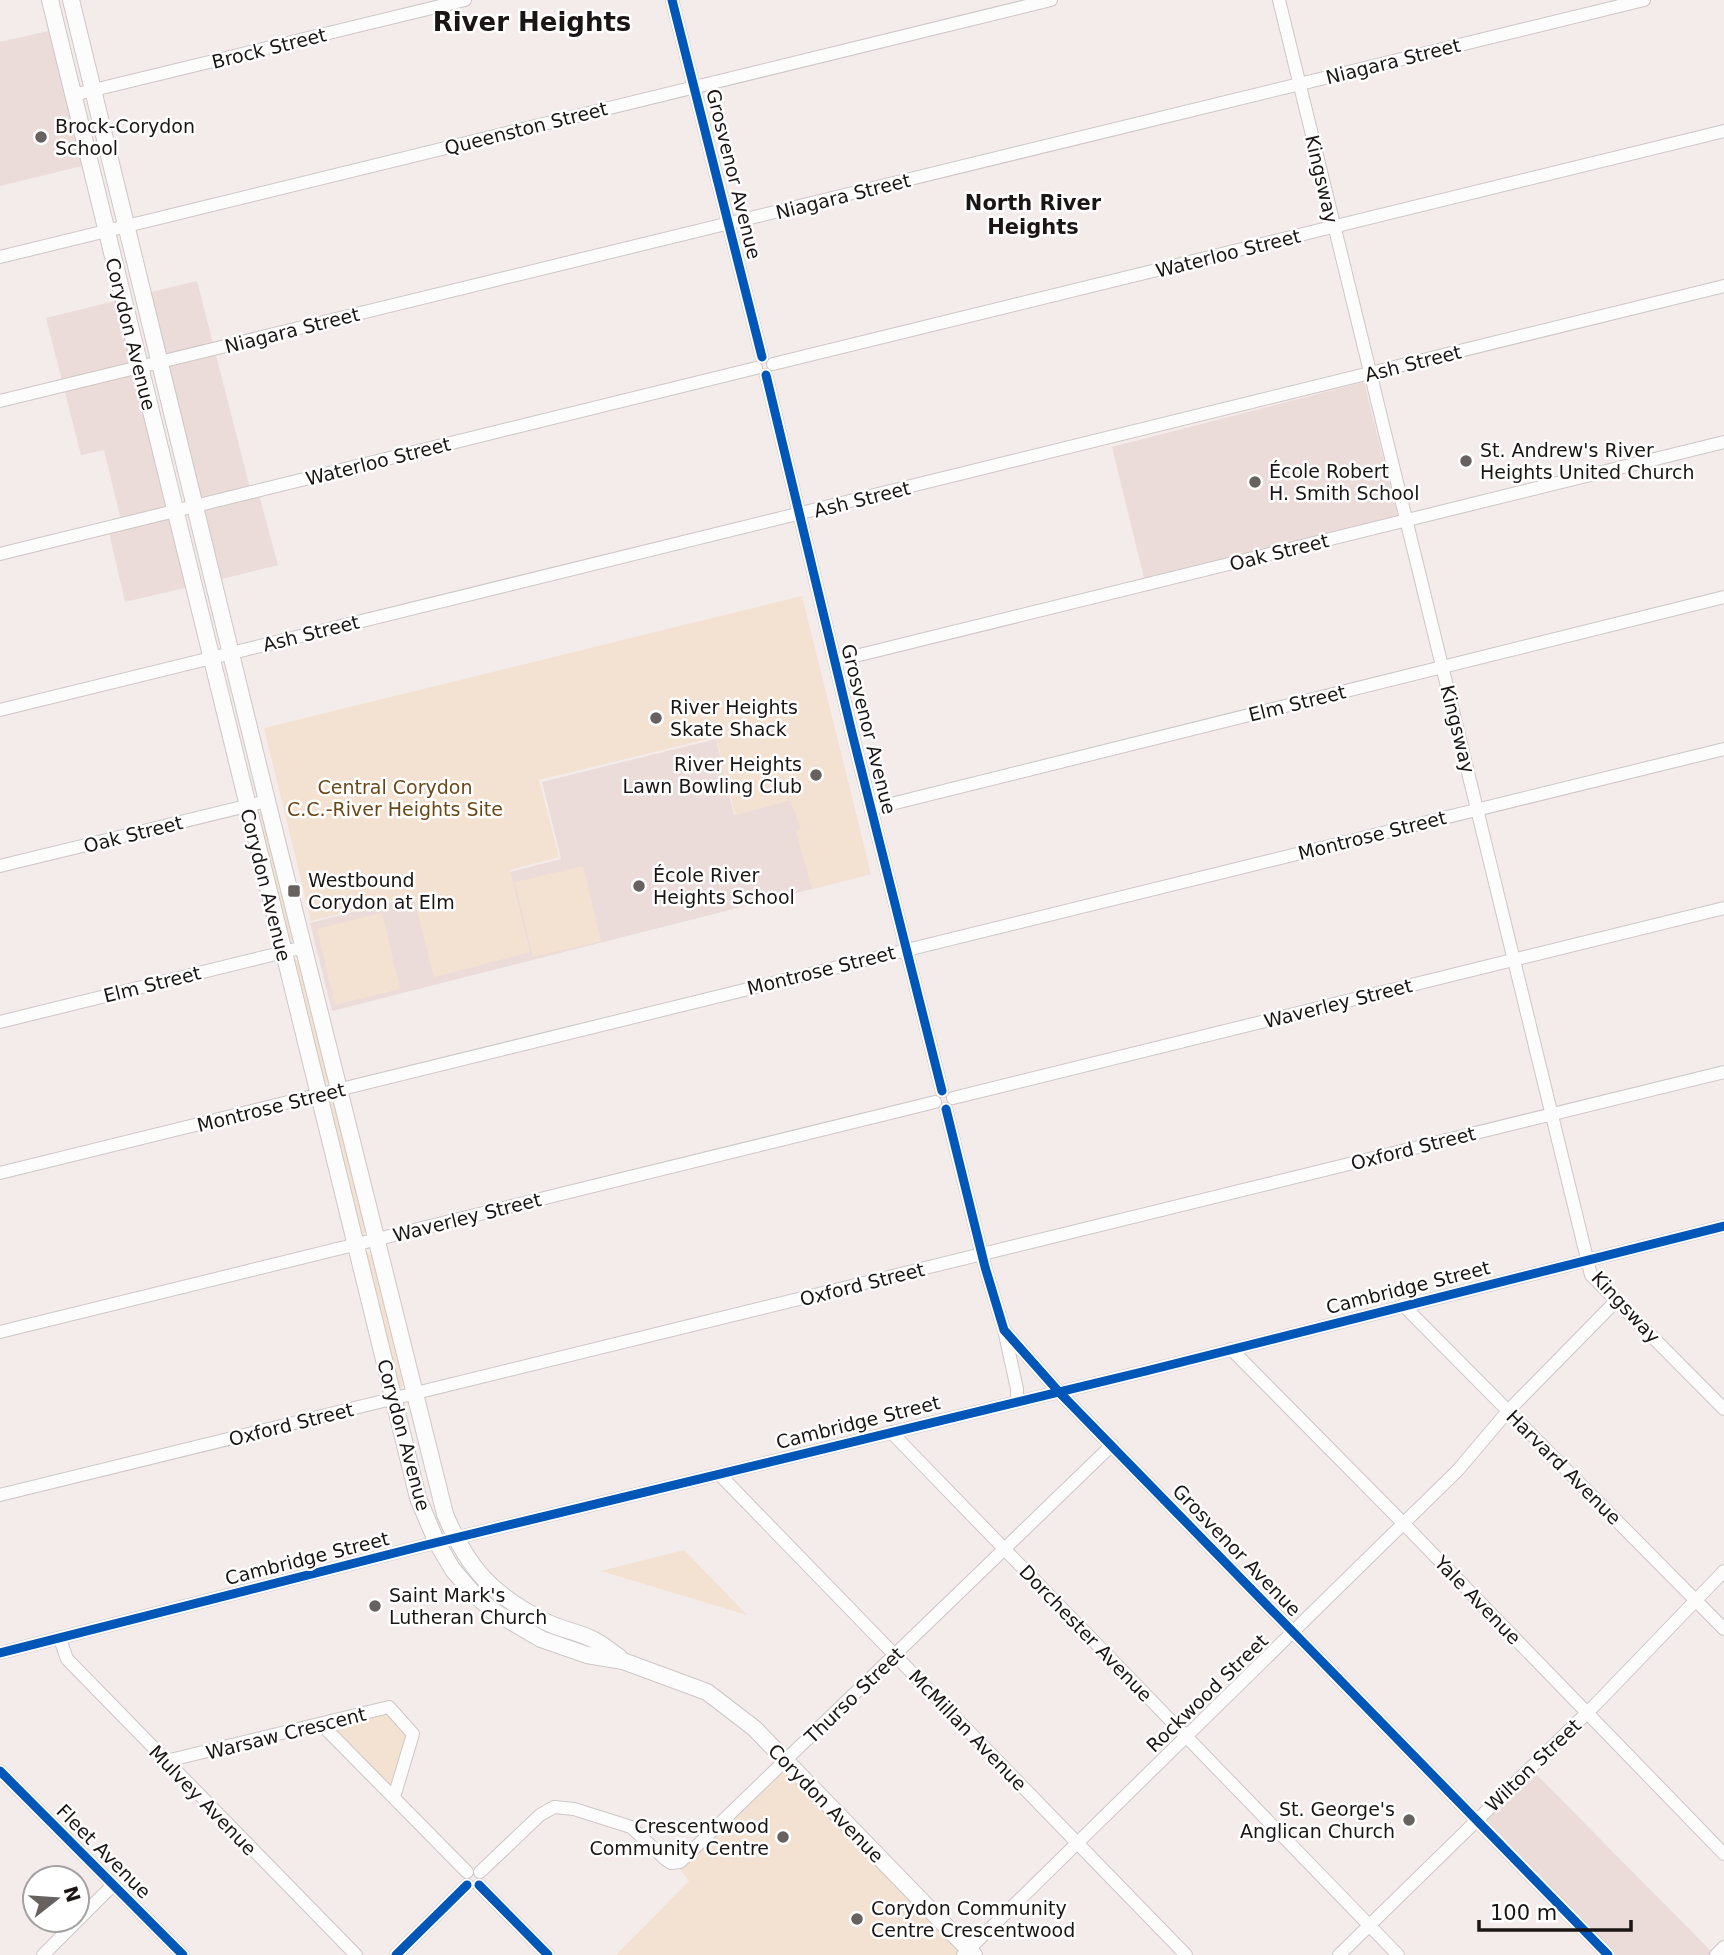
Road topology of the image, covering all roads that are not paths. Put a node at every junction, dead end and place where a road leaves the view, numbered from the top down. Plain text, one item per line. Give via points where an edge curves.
1 (50, 0) edge
2 (71, 0) edge
3 (464, 0) edge
4 (672, 0) edge
5 (1052, 0) edge
6 (1279, 0) edge
7 (1644, 0) edge
8 (1300, 83) junction
9 (695, 86) junction
10 (93, 90) junction
11 (72, 95) junction
12 (1724, 131) edge
13 (729, 224) junction
14 (127, 227) junction
15 (1334, 227) junction
16 (106, 232) junction
17 (0, 257) edge
18 (1724, 286) edge
19 (160, 362) junction
20 (764, 366) junction
21 (139, 367) junction
22 (1370, 373) junction
23 (0, 401) edge
24 (1724, 442) edge
25 (195, 506) junction
26 (174, 512) junction
27 (799, 514) junction
28 (1406, 520) junction
29 (0, 554) edge
30 (1724, 597) edge
31 (232, 653) junction
32 (211, 658) junction
33 (835, 661) junction
34 (1442, 666) junction
35 (0, 710) edge
36 (1724, 748) edge
37 (267, 801) junction
38 (246, 806) junction
39 (871, 809) junction
40 (1478, 809) junction
41 (0, 866) edge
42 (1724, 908) edge
43 (304, 947) junction
44 (905, 949) junction
45 (283, 952) junction
46 (1515, 959) junction
47 (0, 1022) edge
48 (1724, 1072) edge
49 (339, 1090) junction
50 (319, 1095) junction
51 (944, 1100) junction
52 (1553, 1114) junction
53 (0, 1173) edge
54 (1724, 1226) edge
55 (376, 1240) junction
56 (356, 1245) junction
57 (982, 1254) junction
58 (1588, 1260) junction
59 (1617, 1300) junction
60 (1403, 1305) junction
61 (1004, 1330) junction
62 (0, 1332) edge
63 (1231, 1349) junction
64 (1087, 1385) junction
65 (1059, 1392) junction
66 (414, 1394) junction
67 (393, 1399) junction
68 (1017, 1402) junction
69 (1724, 1409) edge
70 (1078, 1411) junction
71 (1508, 1411) junction
72 (891, 1432) junction
73 (1112, 1445) junction
74 (720, 1475) junction
75 (0, 1495) edge
76 (1404, 1524) junction
77 (455, 1539) junction
78 (437, 1543) junction
79 (1004, 1548) junction
80 (1724, 1571) edge
81 (1695, 1601) junction
82 (1724, 1629) edge
83 (1293, 1633) junction
84 (60, 1639) junction
85 (0, 1653) edge
86 (894, 1654) junction
87 (623, 1661) junction
88 (1587, 1713) junction
89 (322, 1725) junction
90 (1186, 1737) junction
91 (786, 1761) junction
92 (166, 1762) junction
93 (0, 1771) edge
94 (394, 1797) junction
95 (1477, 1820) junction
96 (1077, 1842) junction
97 (1724, 1853) edge
98 (473, 1879) junction
99 (113, 1885) junction
100 (1369, 1925) junction
101 (1724, 1947) edge
102 (968, 1953) edge
103 (43, 1955) edge
104 (183, 1955) edge
105 (356, 1955) edge
106 (396, 1955) edge
107 (548, 1955) edge
108 (1186, 1955) edge
109 (1339, 1955) edge
110 (1398, 1955) edge
111 (1608, 1955) edge
112 (1716, 1955) edge

1 - 11 main road, Corydon Avenue
2 - 10 main road, Corydon Avenue
3 - 10 street, Brock Street
4 - 9 street, Grosvenor Avenue
5 - 9 street, Queenston Street
6 - 8 street, Kingsway
7 - 8 street, Niagara Street
8 - 13 street, Niagara Street
8 - 15 street, Kingsway
9 - 13 street, Grosvenor Avenue
9 - 14 street, Queenston Street
10 - 11 street, Brock Street
10 - 14 main road, Corydon Avenue
11 - 16 main road, Corydon Avenue
12 - 15 street, Waterloo Street
13 - 19 street, Niagara Street
13 - 20 street, Grosvenor Avenue
14 - 16 street, Queenston Street
14 - 19 main road, Corydon Avenue
15 - 20 street, Waterloo Street
15 - 22 street, Kingsway
16 - 17 street, Queenston Street
16 - 21 main road, Corydon Avenue
18 - 22 street, Ash Street
19 - 21 street, Niagara Street
19 - 25 main road, Corydon Avenue
20 - 25 street, Waterloo Street
20 - 27 street, Grosvenor Avenue
21 - 23 street, Niagara Street
21 - 26 main road, Corydon Avenue
22 - 27 street, Ash Street
22 - 28 street, Kingsway
24 - 28 street, Oak Street
25 - 26 street, Waterloo Street
25 - 31 main road, Corydon Avenue
26 - 29 street, Waterloo Street
26 - 32 main road, Corydon Avenue
27 - 31 street, Ash Street
27 - 33 street, Grosvenor Avenue
28 - 33 street, Oak Street
28 - 34 street, Kingsway
30 - 34 street, Elm Street
31 - 32 street, Ash Street
31 - 37 main road, Corydon Avenue
32 - 35 street, Ash Street
32 - 38 main road, Corydon Avenue
33 - 39 street, Grosvenor Avenue
34 - 39 street, Elm Street
34 - 40 street, Kingsway
36 - 40 street, Montrose Street
37 - 38 street, Oak Street
37 - 43 main road, Corydon Avenue
38 - 41 street, Oak Street
38 - 45 main road, Corydon Avenue
39 - 44 street, Grosvenor Avenue
40 - 44 street, Montrose Street
40 - 46 street, Kingsway
42 - 46 street, Waverley Street
43 - 45 street, Elm Street
43 - 49 main road, Corydon Avenue
44 - 49 street, Montrose Street
44 - 51 street, Grosvenor Avenue
45 - 47 street, Elm Street
45 - 50 main road, Corydon Avenue
46 - 51 street, Waverley Street
46 - 52 street, Kingsway
48 - 52 street, Oxford Street
49 - 50 street, Montrose Street
49 - 55 main road, Corydon Avenue
50 - 53 street, Montrose Street
50 - 56 main road, Corydon Avenue
51 - 55 street, Waverley Street
51 - 57 street, Grosvenor Avenue
52 - 57 street, Oxford Street
52 - 58 street, Kingsway
54 - 58 street, Cambridge Street
55 - 56 street, Waverley Street
55 - 66 main road, Corydon Avenue
56 - 62 street, Waverley Street
56 - 67 main road, Corydon Avenue
57 - 61 street, Grosvenor Avenue
57 - 66 street, Oxford Street
58 - 59 street, Kingsway via 1591,1275
58 - 60 street, Cambridge Street
59 - 69 street, Kingsway
59 - 71 street, Rockwood Street
60 - 63 street, Cambridge Street
60 - 71 street, Harvard Avenue
61 - 65 street, Grosvenor Avenue
61 - 68 street, Grosvenor Avenue
63 - 64 street, Cambridge Street
63 - 76 street, Yale Avenue
64 - 65 street, Cambridge Street
64 - 70 street
65 - 68 street, Cambridge Street
65 - 70 street, Grosvenor Avenue
66 - 67 street, Oxford Street
66 - 77 main road, Corydon Avenue via 439,1497
67 - 75 street, Oxford Street
67 - 78 main road, Corydon Avenue via 418,1498
68 - 72 street, Cambridge Street
70 - 73 street, Grosvenor Avenue
71 - 76 street, Rockwood Street
71 - 81 street, Harvard Avenue
72 - 74 street, Cambridge Street
72 - 79 street, Dorchester Avenue
73 - 79 street, Thurso Street
73 - 83 street, Grosvenor Avenue
74 - 77 street, Cambridge Street
74 - 86 street, McMillan Avenue
76 - 83 street, Rockwood Street
76 - 88 street, Yale Avenue
77 - 78 street, Cambridge Street
77 - 87 main road, Corydon Avenue via 482,1578 503,1597 548,1623 594,1640
78 - 84 street, Cambridge Street
78 - 87 main road, Corydon Avenue via 453,1570 493,1611 541,1639 587,1655
79 - 86 street, Thurso Street
79 - 90 street, Dorchester Avenue
80 - 81 street, Wilton Street
81 - 82 street, Harvard Avenue
81 - 88 street, Wilton Street
83 - 90 street, Rockwood Street
83 - 95 street, Grosvenor Avenue
84 - 85 street, Cambridge Street
84 - 92 street, Mulvey Avenue via 66,1659
86 - 91 street, Thurso Street
86 - 96 street, McMillan Avenue
87 - 91 main road, Corydon Avenue via 707,1692 754,1728
88 - 95 street, Wilton Street
88 - 97 street, Yale Avenue
89 - 92 street, Warsaw Crescent
89 - 94 street
89 - 94 street, Warsaw Crescent via 389,1707 413,1734
90 - 96 street, Rockwood Street
90 - 100 street, Dorchester Avenue
91 - 98 street, Thurso Street via 676,1864 631,1827 554,1807
91 - 102 main road, Corydon Avenue
92 - 105 street, Mulvey Avenue
93 - 99 street, Fleet Avenue
94 - 98 street
95 - 100 street, Wilton Street
95 - 111 street, Grosvenor Avenue
96 - 102 street, Rockwood Street
96 - 108 street, McMillan Avenue
98 - 106 street, Thurso Street
98 - 107 street
99 - 103 street
99 - 104 street, Fleet Avenue
100 - 109 street, Wilton Street
100 - 110 street, Dorchester Avenue
101 - 112 street

